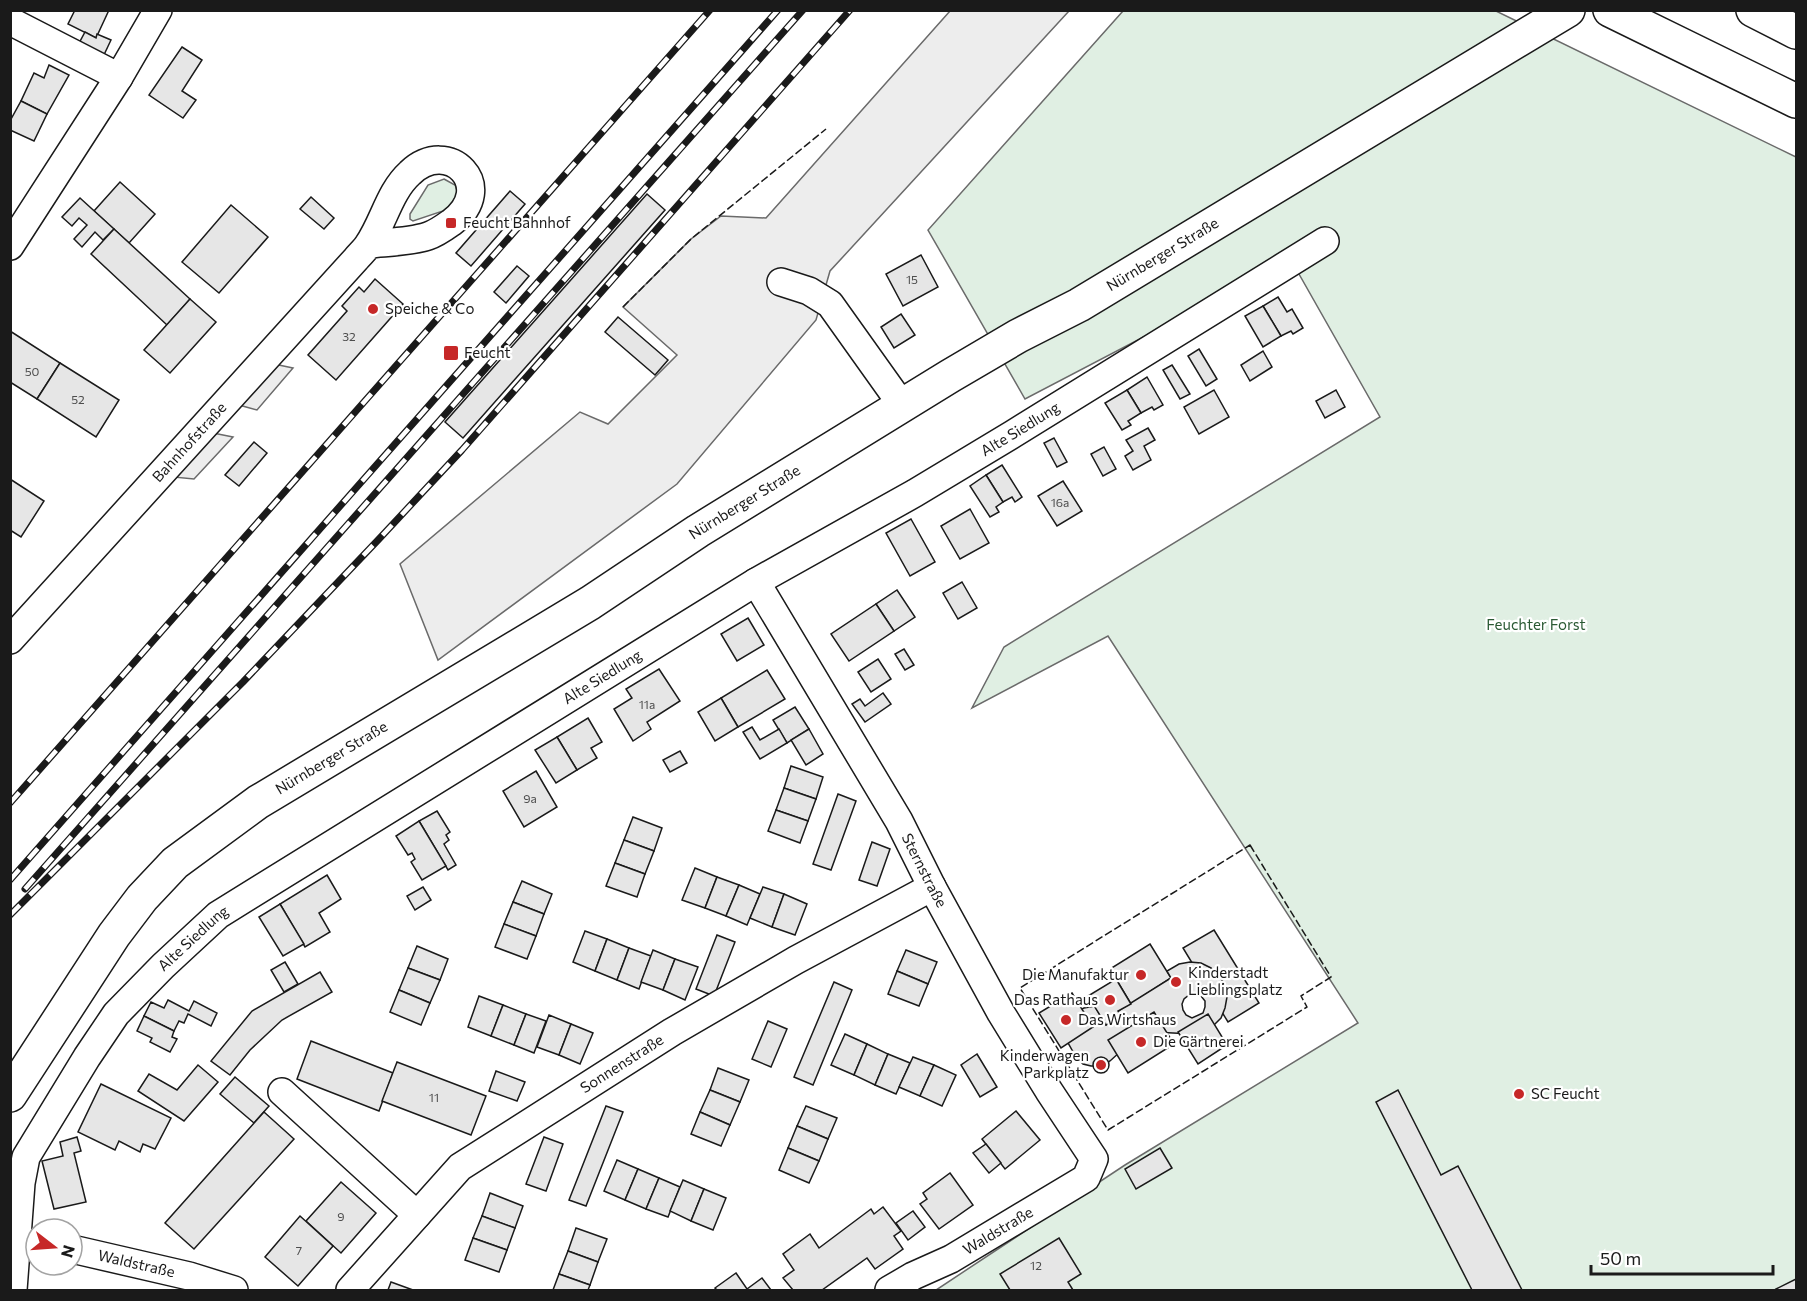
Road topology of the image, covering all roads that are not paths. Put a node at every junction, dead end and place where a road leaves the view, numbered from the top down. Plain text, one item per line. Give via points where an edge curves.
1 (158, 10) edge
2 (1568, 10) edge
3 (1610, 10) edge
4 (1753, 10) edge
5 (10, 21) edge
6 (1797, 32) edge
7 (119, 77) junction
8 (1797, 101) edge
9 (1325, 241) dead end
10 (369, 244) dead end
11 (10, 246) edge
12 (781, 282) dead end
13 (902, 405) junction
14 (756, 582) junction
15 (10, 640) edge
16 (932, 887) junction
17 (282, 1092) dead end
18 (10, 1095) edge
19 (1094, 1159) joint
20 (417, 1215) junction
21 (21, 1238) edge
22 (84, 1252) edge
23 (13, 1290) edge
24 (234, 1290) edge
25 (350, 1290) edge
26 (889, 1290) edge

1 - 7 street
2 - 13 main road, Nürnberger Straße via 1079,305 1018,336
3 - 8 main road
4 - 6 main road
5 - 7 street
7 - 11 street
9 - 14 street, Alte Siedlung via 915,493
10 - 15 street, Bahnhofstraße
12 - 13 street via 809,291 830,304
13 - 18 main road, Nürnberger Straße via 590,603 258,802 175,863 114,935
14 - 16 street, Sternstraße via 899,821
14 - 21 street, Alte Siedlung via 218,915 116,1014 87,1056 26,1157 21,1183
16 - 19 street, Sternstraße via 1001,1013
16 - 20 street, Sonnenstraße via 662,1038 460,1167
17 - 20 street
19 - 26 street, Waldstraße via 1086,1178 951,1259
20 - 25 street, Sonnenstraße
21 - 23 street, Alte Siedlung
22 - 24 street, Waldstraße

